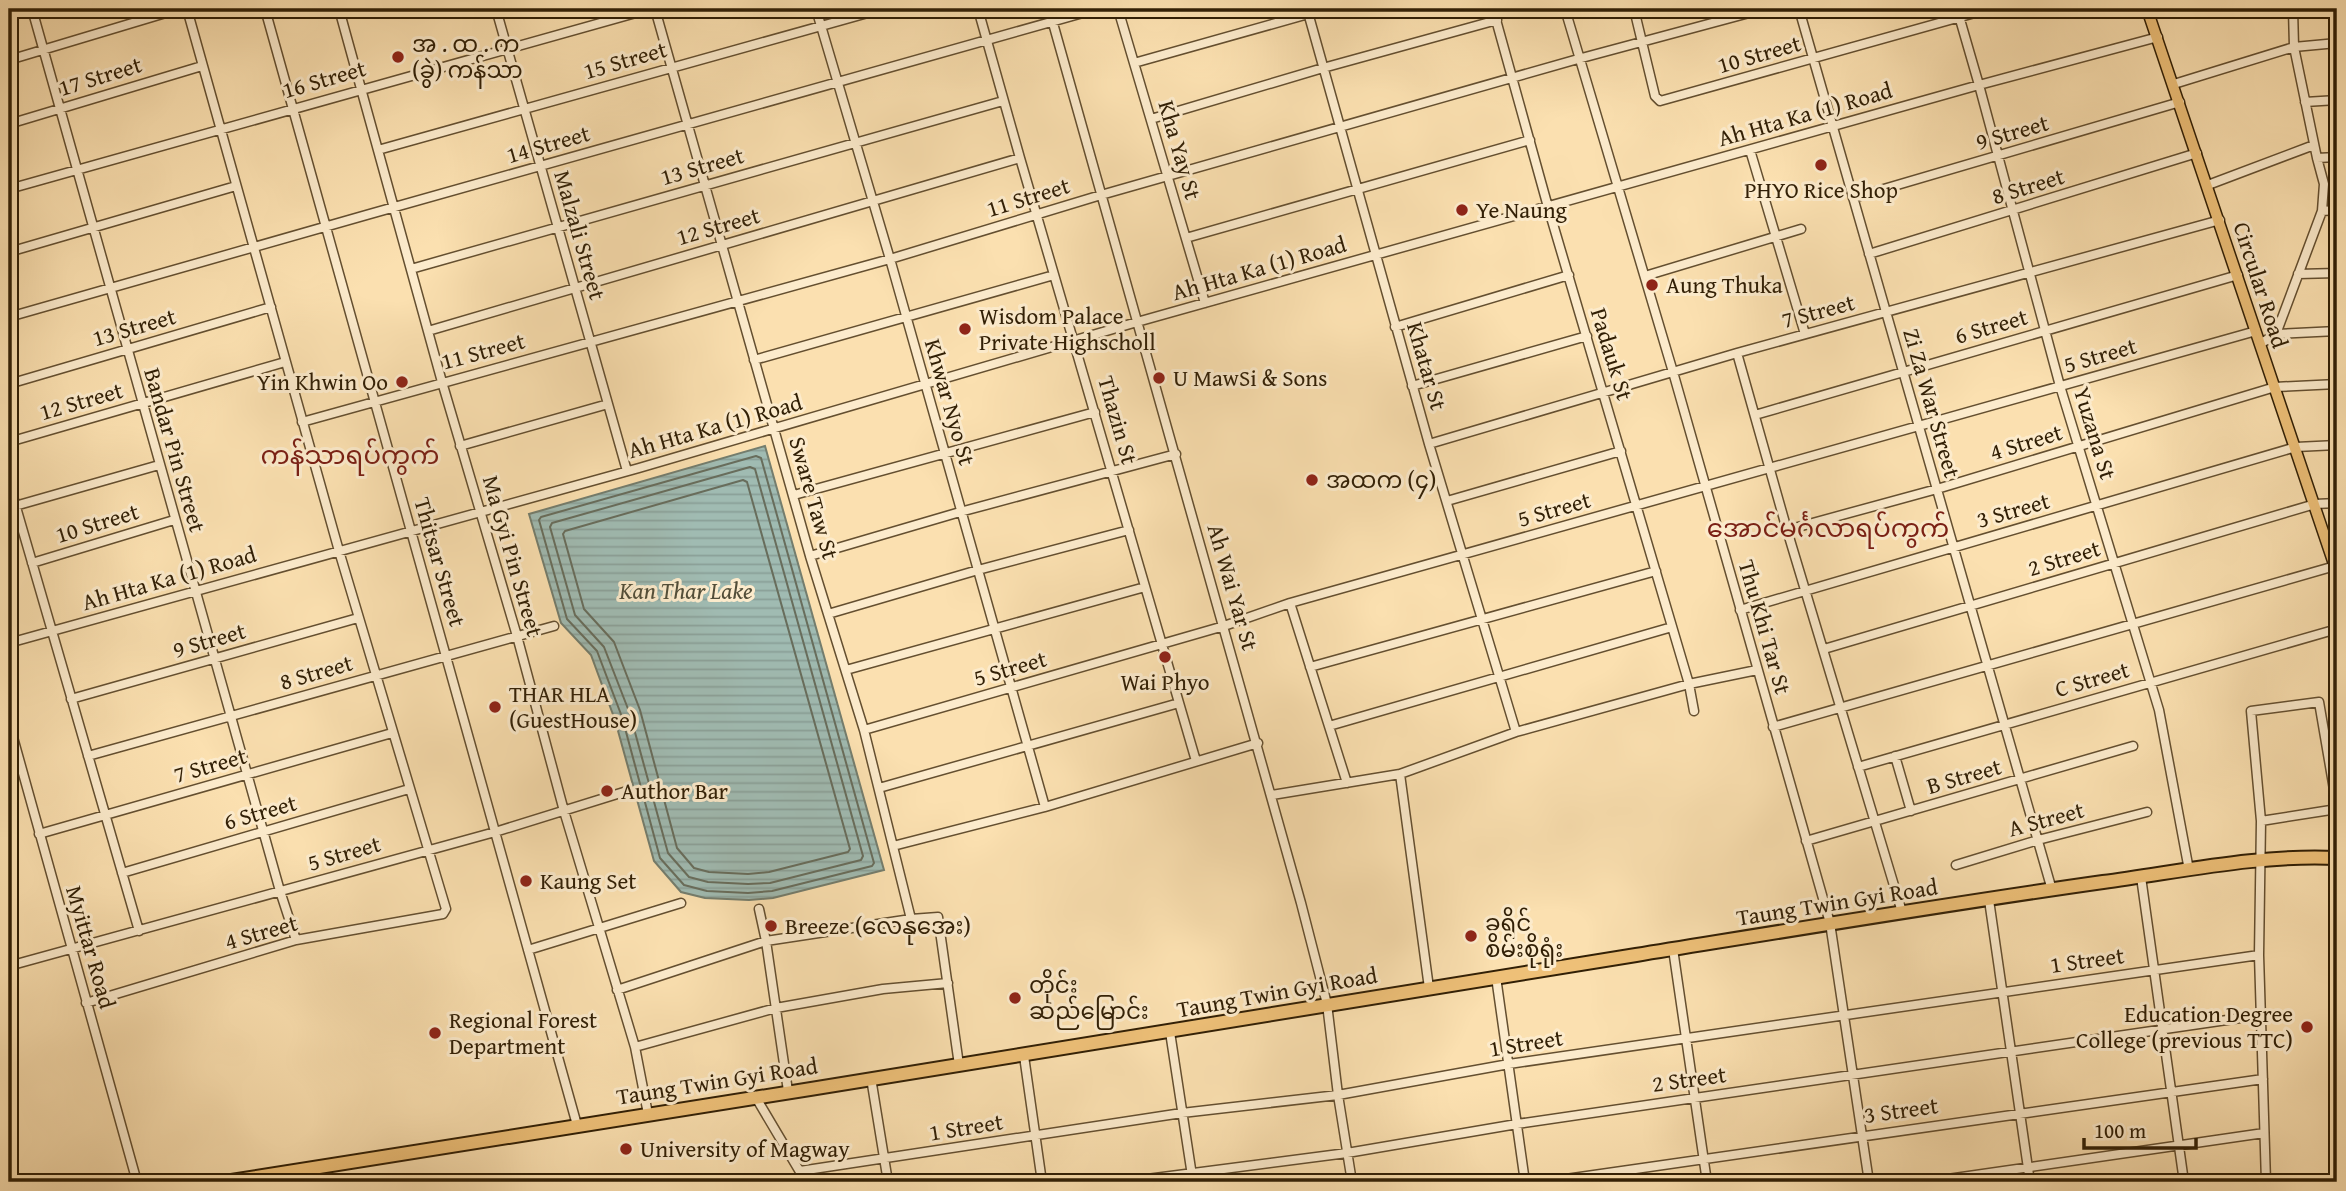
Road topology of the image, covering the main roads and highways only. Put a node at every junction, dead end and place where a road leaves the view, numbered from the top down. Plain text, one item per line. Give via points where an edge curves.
1 (2147, 9) edge
2 (2336, 570) edge
3 (2337, 858) edge
4 (233, 1182) edge

1 - 2 main road, Circular Road
3 - 4 highway, Taung Twin Gyi Road via 2303,856 2189,870 1830,923

